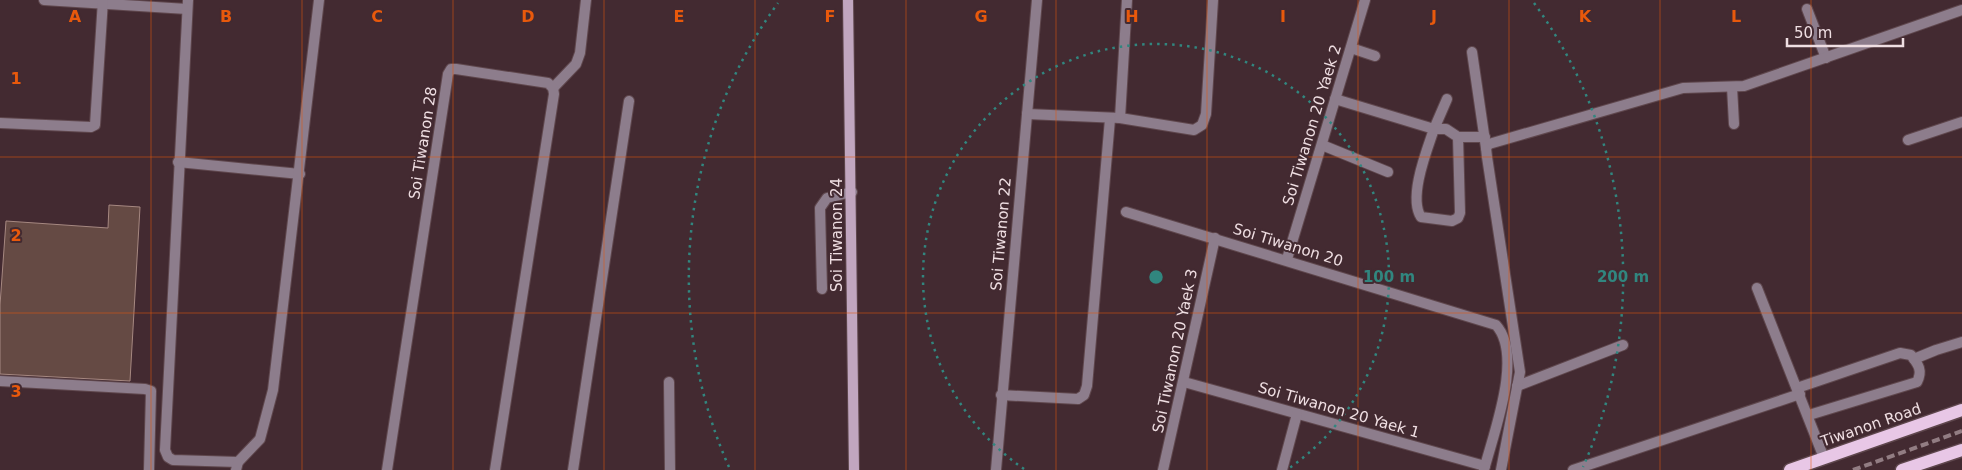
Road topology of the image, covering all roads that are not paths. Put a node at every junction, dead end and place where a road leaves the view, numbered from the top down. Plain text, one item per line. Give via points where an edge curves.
1 (44, 0) edge
2 (319, 0) edge
3 (586, 0) edge
4 (848, 0) edge
5 (1037, 0) edge
6 (1127, 0) edge
7 (1213, 0) edge
8 (1365, 0) edge
9 (103, 2) edge
10 (188, 5) edge
11 (1807, 9) dead end
12 (1962, 10) edge
13 (1351, 48) junction
14 (1472, 52) dead end
15 (1376, 56) dead end
16 (1826, 58) junction
17 (1732, 87) junction
18 (553, 88) junction
19 (1336, 99) junction
20 (1446, 99) dead end
21 (629, 101) dead end
22 (1027, 114) junction
23 (1115, 118) junction
24 (1962, 122) edge
25 (0, 123) edge
26 (1734, 124) dead end
27 (1434, 129) junction
28 (1458, 138) junction
29 (1908, 140) dead end
30 (1486, 143) junction
31 (1322, 145) junction
32 (178, 162) junction
33 (1388, 172) dead end
34 (300, 174) junction
35 (852, 192) junction
36 (1126, 212) dead end
37 (1215, 238) junction
38 (1287, 259) junction
39 (1757, 288) dead end
40 (822, 289) dead end
41 (1962, 342) edge
42 (1623, 345) dead end
43 (1914, 359) junction
44 (0, 381) edge
45 (669, 382) dead end
46 (1184, 382) junction
47 (1517, 386) junction
48 (1798, 391) junction
49 (1001, 395) junction
50 (1962, 410) edge
51 (1297, 414) junction
52 (1809, 415) junction
53 (1962, 450) edge
54 (1824, 458) junction
55 (237, 466) edge
56 (1485, 468) edge
57 (148, 470) edge
58 (387, 470) edge
59 (496, 470) edge
60 (573, 470) edge
61 (670, 470) edge
62 (854, 470) edge
63 (996, 470) edge
64 (1164, 470) edge
65 (1282, 470) edge
66 (1501, 470) edge
67 (1573, 470) edge
68 (1790, 470) edge
69 (1902, 470) edge

1 - 9 street
2 - 34 street
3 - 18 street via 576,64
4 - 35 street, Soi Tiwanon 24
5 - 22 street, Soi Tiwanon 22
6 - 23 street
7 - 23 street via 1206,114 1202,125 1194,130
8 - 13 street, Soi Tiwanon 20 Yaek 2
9 - 10 street
9 - 25 street via 95,124 91,127
10 - 32 street
11 - 16 street
12 - 16 street
13 - 15 street
13 - 19 street, Soi Tiwanon 20 Yaek 2
14 - 30 street
16 - 17 street via 1744,86
17 - 26 street
17 - 30 street via 1683,88
18 - 58 street, Soi Tiwanon 28 via 548,84 456,69 451,69 448,74
18 - 59 street
19 - 27 street
19 - 31 street, Soi Tiwanon 20 Yaek 2
20 - 27 street
21 - 60 street
22 - 23 street
22 - 49 street, Soi Tiwanon 22
23 - 49 street via 1084,395 1078,399
24 - 29 street
27 - 28 street via 1446,129
27 - 28 street via 1420,174 1416,204 1421,217 1452,221 1458,218
28 - 30 street
30 - 47 street via 1520,372
31 - 33 street
31 - 38 street, Soi Tiwanon 20 Yaek 2
32 - 34 street
32 - 55 street via 165,450 173,460
34 - 55 street via 273,390 260,439
35 - 40 street via 827,198 820,208
35 - 62 street, Soi Tiwanon 24
36 - 37 street, Soi Tiwanon 20
37 - 38 street, Soi Tiwanon 20
37 - 46 street, Soi Tiwanon 20 Yaek 3
38 - 56 street, Soi Tiwanon 20 via 1496,325 1502,332 1509,372
39 - 48 street
41 - 43 street
42 - 47 street
43 - 48 street via 1900,353
43 - 52 street via 1920,367 1921,375 1917,382
44 - 57 street via 151,391
45 - 61 street
46 - 51 street, Soi Tiwanon 20 Yaek 1
46 - 64 street, Soi Tiwanon 20 Yaek 3
47 - 66 street
48 - 52 street
48 - 67 street
49 - 63 street, Soi Tiwanon 22
50 - 54 main road, Tiwanon Road
51 - 56 street, Soi Tiwanon 20 Yaek 1
51 - 65 street
52 - 54 street
53 - 69 main road
54 - 68 main road, Tiwanon Road

